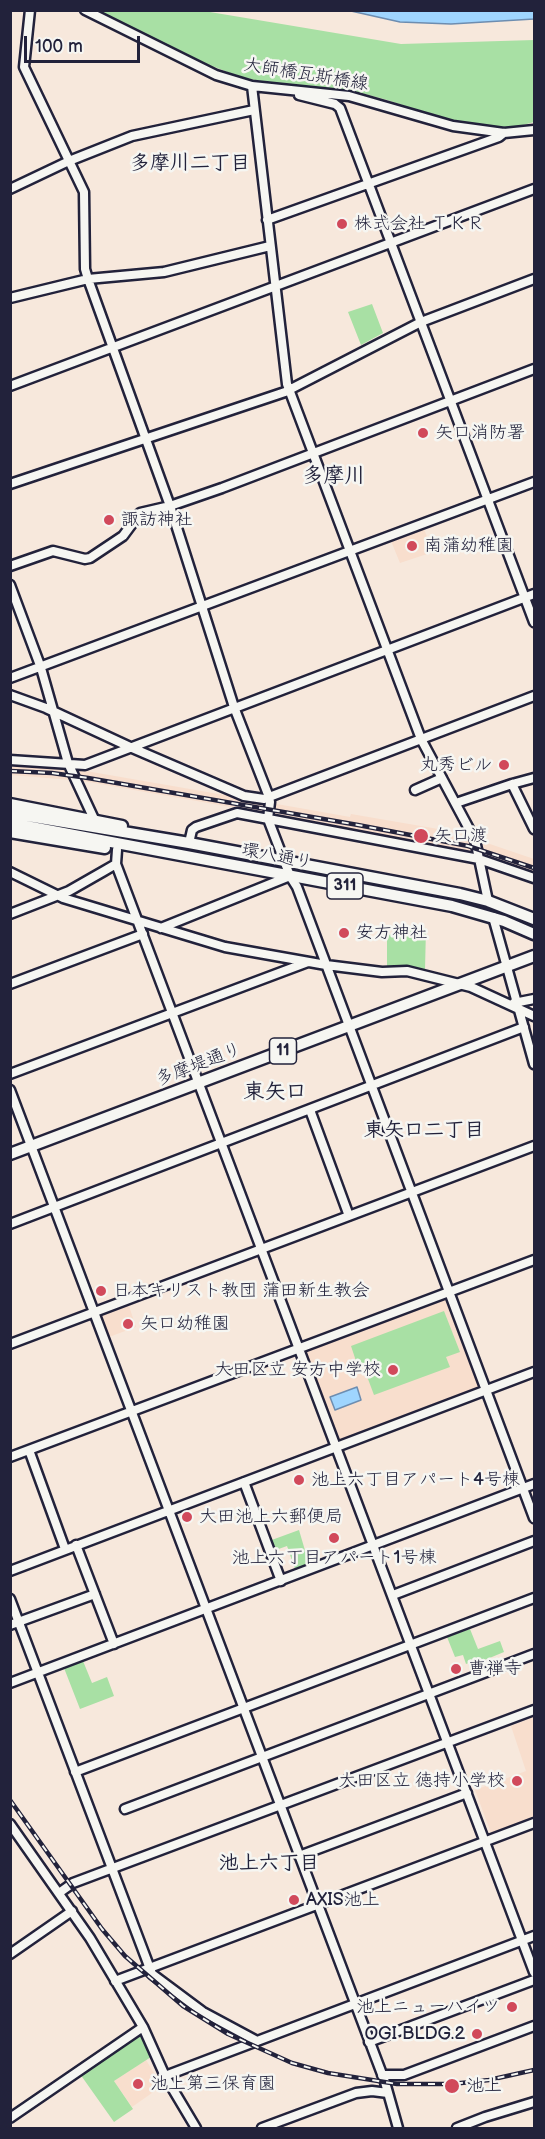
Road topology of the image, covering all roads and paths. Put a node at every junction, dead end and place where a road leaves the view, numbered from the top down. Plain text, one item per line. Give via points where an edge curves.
1 (30, 10) edge
2 (85, 10) edge
3 (252, 86) junction
4 (299, 91) junction
5 (254, 110) junction
6 (534, 130) edge
7 (504, 133) junction
8 (69, 161) junction
9 (368, 183) junction
10 (10, 189) edge
11 (534, 189) edge
12 (267, 220) junction
13 (391, 243) junction
14 (270, 246) junction
15 (88, 279) junction
16 (534, 279) edge
17 (276, 285) junction
18 (10, 298) edge
19 (421, 322) junction
20 (113, 347) junction
21 (534, 369) edge
22 (10, 386) edge
23 (290, 390) junction
24 (452, 400) junction
25 (146, 437) junction
26 (313, 452) junction
27 (534, 482) edge
28 (10, 484) edge
29 (488, 500) junction
30 (170, 506) junction
31 (350, 551) junction
32 (10, 566) edge
33 (10, 585) edge
34 (534, 594) edge
35 (525, 598) junction
36 (202, 608) junction
37 (534, 622) edge
38 (387, 650) junction
39 (41, 668) junction
40 (10, 678) edge
41 (10, 695) edge
42 (534, 696) edge
43 (234, 707) junction
44 (54, 712) junction
45 (421, 739) junction
46 (130, 747) junction
47 (10, 760) edge
48 (68, 763) junction
49 (442, 778) junction
50 (534, 778) edge
51 (512, 784) junction
52 (415, 790) dead end
53 (269, 796) junction
54 (456, 803) junction
55 (10, 804) edge
56 (10, 813) edge
57 (94, 819) junction
58 (268, 819) junction
59 (10, 823) edge
60 (534, 829) edge
61 (10, 832) edge
62 (156, 838) junction
63 (189, 843) junction
64 (117, 850) junction
65 (153, 850) junction
66 (479, 859) junction
67 (284, 861) junction
68 (116, 864) junction
69 (10, 872) edge
70 (291, 876) junction
71 (534, 878) edge
72 (59, 895) junction
73 (489, 901) junction
74 (10, 914) edge
75 (493, 917) junction
76 (534, 919) edge
77 (138, 921) junction
78 (161, 928) junction
79 (143, 934) junction
80 (534, 934) edge
81 (534, 956) edge
82 (309, 962) junction
83 (326, 965) junction
84 (506, 967) junction
85 (10, 984) edge
86 (459, 985) junction
87 (534, 999) edge
88 (514, 1004) junction
89 (173, 1013) junction
90 (534, 1016) edge
91 (349, 1026) junction
92 (524, 1027) junction
93 (534, 1064) edge
94 (10, 1074) edge
95 (200, 1083) junction
96 (371, 1086) junction
97 (10, 1090) edge
98 (310, 1110) junction
99 (222, 1144) junction
100 (31, 1146) junction
101 (534, 1146) edge
102 (10, 1154) edge
103 (412, 1192) junction
104 (54, 1207) junction
105 (349, 1216) junction
106 (10, 1224) edge
107 (262, 1249) junction
108 (534, 1260) edge
109 (449, 1292) junction
110 (94, 1312) junction
111 (10, 1344) edge
112 (300, 1349) junction
113 (534, 1372) edge
114 (486, 1390) junction
115 (132, 1412) junction
116 (336, 1447) junction
117 (29, 1450) junction
118 (10, 1457) edge
119 (244, 1482) junction
120 (534, 1484) edge
121 (523, 1488) junction
122 (169, 1510) junction
123 (534, 1518) edge
124 (534, 1542) edge
125 (76, 1545) junction
126 (374, 1546) junction
127 (65, 1549) junction
128 (10, 1571) edge
129 (281, 1581) junction
130 (95, 1594) junction
131 (393, 1595) junction
132 (534, 1598) edge
133 (10, 1599) edge
134 (206, 1609) junction
135 (15, 1623) edge
136 (114, 1644) junction
137 (411, 1644) junction
138 (534, 1654) edge
139 (39, 1673) junction
140 (10, 1683) edge
141 (430, 1694) junction
142 (243, 1707) junction
143 (534, 1710) edge
144 (448, 1743) junction
145 (262, 1757) junction
146 (75, 1772) junction
147 (467, 1793) junction
148 (280, 1806) junction
149 (125, 1809) dead end
150 (534, 1823) edge
151 (10, 1824) edge
152 (485, 1841) junction
153 (299, 1856) junction
154 (113, 1870) junction
155 (58, 1893) junction
156 (318, 1905) junction
157 (72, 1911) junction
158 (534, 1936) edge
159 (523, 1941) junction
160 (10, 1954) edge
161 (149, 1968) junction
162 (534, 1972) edge
163 (534, 1980) edge
164 (115, 1981) junction
165 (355, 2003) junction
166 (534, 2026) edge
167 (143, 2027) junction
168 (256, 2041) junction
169 (369, 2042) junction
170 (382, 2075) junction
171 (165, 2076) junction
172 (388, 2093) junction
173 (534, 2102) edge
174 (10, 2118) edge
175 (196, 2128) edge
176 (262, 2128) edge
177 (398, 2128) edge
178 (457, 2128) edge

1 - 8 street via 24,67
2 - 3 street, 大師橋瓦斯橋線 via 206,70
3 - 4 street, 大師橋瓦斯橋線
3 - 5 street
4 - 7 street, 大師橋瓦斯橋線 via 349,96 453,126
4 - 9 street via 299,95 340,108
5 - 8 street via 132,136
5 - 12 street
6 - 7 street, 大師橋瓦斯橋線
7 - 9 street
8 - 10 street
8 - 15 street via 84,192
9 - 12 street
9 - 13 street
11 - 13 street
12 - 14 street
13 - 17 street
13 - 19 street
14 - 15 street via 164,272
14 - 17 street
15 - 18 street
15 - 20 street
16 - 19 street
17 - 20 street
17 - 23 street
19 - 23 street
19 - 24 street
20 - 22 street
20 - 25 street
21 - 24 street
23 - 25 street
23 - 26 street
24 - 26 street
24 - 29 street
25 - 28 street
25 - 30 street
26 - 30 street
26 - 31 street
27 - 29 street
29 - 31 street
29 - 35 street
30 - 32 street via 140,513 123,536 90,558 53,551
30 - 36 street
31 - 36 street
31 - 38 street
33 - 39 street
34 - 35 street
35 - 37 street
35 - 38 street
36 - 39 street
36 - 43 street
38 - 43 street
38 - 45 street
39 - 40 street
39 - 44 street
41 - 44 street
42 - 45 street
43 - 46 street
43 - 53 street
44 - 46 street
44 - 48 street
45 - 49 street
45 - 53 street
46 - 48 street via 85,765
46 - 53 street via 244,796
47 - 48 street
48 - 57 street
49 - 52 street
49 - 54 street
50 - 51 street
51 - 54 street
51 - 60 street
53 - 58 street
54 - 66 street via 475,840
55 - 57 main road
56 - 62 main road, 環八通り / 311
57 - 62 main road
58 - 63 street via 232,813 196,827
58 - 66 street
58 - 67 street
59 - 65 main road, 環八通り / 311
61 - 64 main road
62 - 63 main road, 環八通り / 311
63 - 67 main road, 環八通り / 311
64 - 65 main road
64 - 68 street
65 - 70 main road, 環八通り / 311
66 - 71 street
66 - 73 street
67 - 70 street
67 - 73 main road, 環八通り / 311
68 - 72 street
68 - 77 street
69 - 72 street
70 - 75 main road, 環八通り / 311
70 - 78 street
70 - 83 street
72 - 74 street
72 - 77 street
73 - 76 main road, 環八通り / 311
75 - 80 main road, 環八通り / 311
75 - 84 street
77 - 78 street
77 - 79 street
78 - 82 street via 225,947
79 - 85 street
79 - 89 street
81 - 84 main road, 多摩堤通り / 11
82 - 83 street
82 - 89 street
83 - 86 street via 407,971
83 - 91 street
84 - 86 main road, 多摩堤通り / 11
84 - 88 street
86 - 88 street
86 - 91 main road, 多摩堤通り / 11
87 - 88 street
88 - 90 street
88 - 92 street
89 - 94 street
89 - 95 street
91 - 95 main road, 多摩堤通り / 11
91 - 96 street
92 - 93 street
92 - 96 street
95 - 99 street
95 - 100 main road, 多摩堤通り / 11
96 - 98 street
96 - 103 street
97 - 100 street
98 - 99 street
98 - 105 street
99 - 104 street
99 - 107 street
100 - 102 main road, 多摩堤通り / 11
100 - 104 street
101 - 103 street
103 - 105 street
103 - 109 street
104 - 106 street
104 - 110 street
105 - 107 street
107 - 110 street
107 - 112 street
108 - 109 street
109 - 112 street
109 - 114 street
110 - 111 street
110 - 115 street
112 - 115 street
112 - 116 street
113 - 114 street
114 - 116 street
114 - 121 street
115 - 117 street
115 - 122 street
116 - 119 street
116 - 126 street
117 - 118 street
117 - 127 street
119 - 122 street
119 - 129 street
120 - 121 street
121 - 123 street
121 - 126 street
122 - 125 street
122 - 134 street
124 - 131 street
125 - 127 street
125 - 130 street
126 - 129 street
126 - 131 street
127 - 128 street
129 - 134 street
130 - 135 street
130 - 136 street
131 - 137 street
132 - 137 street
133 - 135 street
134 - 136 street
134 - 142 street
135 - 139 street
136 - 139 street
137 - 141 street
137 - 142 street
138 - 141 street
139 - 140 street
139 - 146 street
141 - 144 street
141 - 145 street
142 - 145 street
142 - 146 street
143 - 144 street
144 - 147 street
144 - 148 street
145 - 148 street
145 - 149 street
146 - 154 street
147 - 152 street
147 - 153 street
148 - 153 street
148 - 154 street
150 - 152 street
151 - 155 street
152 - 156 street
152 - 159 street
153 - 156 street
154 - 155 street via 73,1883
154 - 161 street
155 - 157 street
156 - 161 street
156 - 165 street
157 - 160 street
157 - 164 street
158 - 159 street
159 - 162 street
159 - 165 street
161 - 164 street
161 - 168 street via 203,2012
163 - 169 street
164 - 167 street
165 - 168 street
165 - 169 street
166 - 170 street via 404,2075
167 - 171 street
167 - 174 street
168 - 171 street
169 - 170 street
170 - 172 street
171 - 175 street
172 - 176 street via 356,2093
172 - 177 street
173 - 178 street

